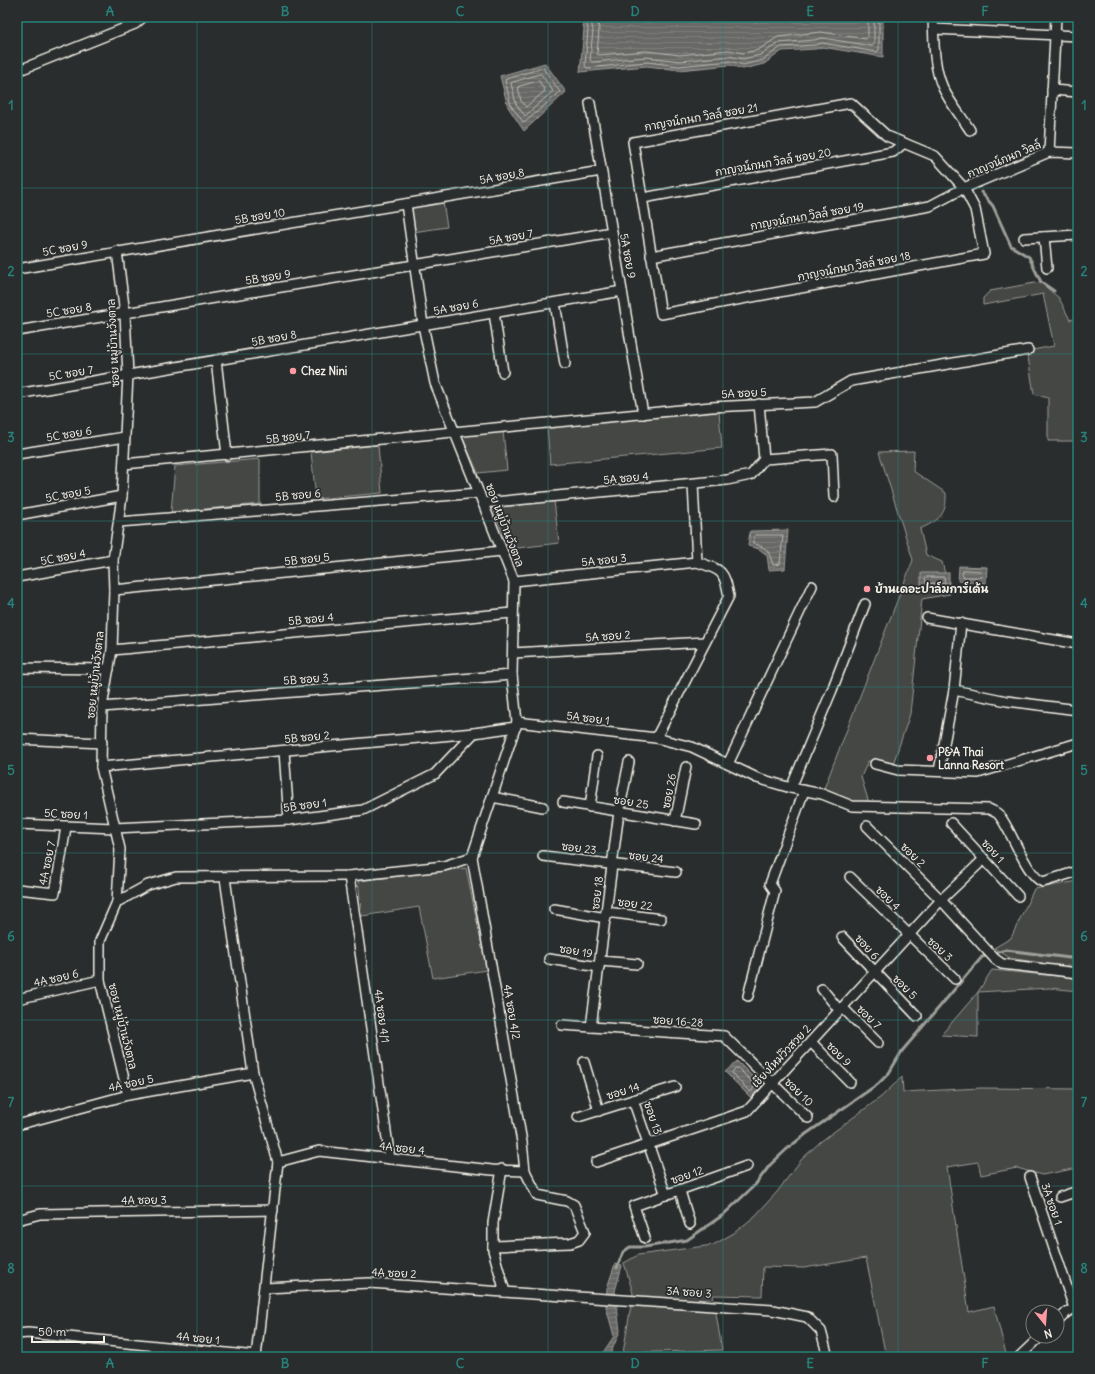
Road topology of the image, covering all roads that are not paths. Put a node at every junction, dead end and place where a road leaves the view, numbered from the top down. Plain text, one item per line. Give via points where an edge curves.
1 (143, 17) edge
2 (933, 17) edge
3 (1056, 17) edge
4 (934, 30) junction
5 (1055, 35) junction
6 (1078, 36) edge
7 (17, 71) edge
8 (1052, 90) junction
9 (1078, 92) edge
10 (851, 102) joint
11 (590, 103) dead end
12 (970, 130) dead end
13 (904, 143) junction
14 (1049, 152) junction
15 (1078, 153) edge
16 (601, 171) junction
17 (964, 188) junction
18 (643, 198) junction
19 (406, 204) junction
20 (612, 232) junction
21 (1078, 235) edge
22 (1044, 237) junction
23 (1024, 238) dead end
24 (117, 251) junction
25 (651, 256) junction
26 (415, 265) junction
27 (1047, 268) dead end
28 (17, 269) edge
29 (622, 291) junction
30 (555, 303) junction
31 (494, 313) junction
32 (125, 314) junction
33 (660, 314) joint
34 (423, 325) junction
35 (17, 331) edge
36 (1028, 350) dead end
37 (216, 360) junction
38 (565, 364) dead end
39 (502, 372) dead end
40 (128, 375) junction
41 (17, 394) edge
42 (759, 404) junction
43 (643, 414) junction
44 (453, 431) junction
45 (125, 437) junction
46 (17, 454) edge
47 (227, 455) junction
48 (764, 459) junction
49 (124, 464) junction
50 (693, 484) junction
51 (479, 493) junction
52 (122, 496) junction
53 (834, 497) dead end
54 (483, 503) junction
55 (17, 515) edge
56 (119, 522) junction
57 (502, 551) junction
58 (113, 560) junction
59 (697, 562) junction
60 (17, 577) edge
61 (514, 581) junction
62 (812, 586) dead end
63 (114, 590) junction
64 (865, 604) dead end
65 (512, 613) junction
66 (927, 618) dead end
67 (961, 623) junction
68 (705, 642) junction
69 (1078, 644) edge
70 (112, 650) junction
71 (513, 654) junction
72 (17, 668) edge
73 (109, 669) junction
74 (512, 675) junction
75 (954, 690) junction
76 (102, 707) junction
77 (1078, 710) edge
78 (516, 724) junction
79 (474, 733) junction
80 (656, 738) junction
81 (17, 739) edge
82 (102, 742) junction
83 (1078, 743) edge
84 (284, 751) junction
85 (597, 756) dead end
86 (629, 762) dead end
87 (728, 764) junction
88 (875, 764) dead end
89 (101, 767) junction
90 (686, 767) dead end
91 (939, 771) junction
92 (791, 788) junction
93 (804, 791) junction
94 (492, 797) junction
95 (563, 802) dead end
96 (543, 807) dead end
97 (590, 807) junction
98 (619, 812) junction
99 (289, 820) junction
100 (675, 820) junction
101 (951, 823) dead end
102 (17, 824) edge
103 (696, 824) dead end
104 (867, 826) dead end
105 (66, 827) junction
106 (114, 828) junction
107 (543, 856) dead end
108 (472, 857) junction
109 (984, 859) junction
110 (613, 865) junction
111 (1078, 871) edge
112 (676, 872) dead end
113 (349, 876) junction
114 (850, 877) dead end
115 (225, 878) junction
116 (17, 889) edge
117 (1018, 896) dead end
118 (942, 900) junction
119 (117, 902) junction
120 (554, 909) dead end
121 (606, 915) junction
122 (660, 919) dead end
123 (910, 936) junction
124 (842, 937) dead end
125 (549, 959) dead end
126 (600, 964) junction
127 (637, 964) dead end
128 (1078, 973) edge
129 (875, 974) junction
130 (955, 979) dead end
131 (100, 980) junction
132 (822, 989) dead end
133 (748, 996) dead end
134 (17, 999) edge
135 (842, 1009) junction
136 (917, 1016) dead end
137 (562, 1026) dead end
138 (591, 1027) junction
139 (811, 1042) junction
140 (878, 1043) dead end
141 (584, 1062) dead end
142 (252, 1073) junction
143 (850, 1082) dead end
144 (773, 1084) junction
145 (675, 1087) dead end
146 (128, 1094) junction
147 (633, 1100) junction
148 (599, 1111) junction
149 (578, 1117) dead end
150 (808, 1118) dead end
151 (17, 1125) edge
152 (649, 1145) junction
153 (390, 1159) junction
154 (278, 1162) junction
155 (596, 1162) dead end
156 (748, 1166) dead end
157 (502, 1169) junction
158 (525, 1171) junction
159 (1030, 1177) dead end
160 (680, 1190) junction
161 (1078, 1191) edge
162 (666, 1195) junction
163 (1060, 1197) dead end
164 (273, 1210) junction
165 (17, 1220) edge
166 (690, 1224) dead end
167 (645, 1238) dead end
168 (493, 1246) junction
169 (265, 1288) junction
170 (505, 1292) junction
171 (522, 1293) joint
172 (1076, 1307) edge
173 (1065, 1316) edge
174 (17, 1334) edge
175 (1033, 1344) edge
176 (256, 1356) edge
177 (828, 1357) edge
178 (1020, 1357) edge

1 - 7 street via 135,24
2 - 4 street
3 - 5 street
4 - 5 street
4 - 12 street via 939,78
5 - 6 street
5 - 8 street
8 - 9 street
8 - 14 street
10 - 13 street, กาญจน์กนก วิลล์ via 887,136
10 - 18 street, กาญจน์กนก วิลล์ ซอย 21 via 633,142
11 - 16 street, 5A ซอย 9
13 - 17 street, กาญจน์กนก วิลล์ via 936,156
13 - 18 street, กาญจน์กนก วิลล์ ซอย 20 via 893,152
14 - 15 street, กาญจน์กนก วิลล์
14 - 17 street, กาญจน์กนก วิลล์
16 - 19 street, 5A ซอย 8
16 - 20 street, 5A ซอย 9
17 - 25 street, กาญจน์กนก วิลล์ ซอย 19 via 930,206
17 - 33 street, กาญจน์กนก วิลล์ ซอย 18 via 975,208 984,254
18 - 25 street, กาญจน์กนก วิลล์ ซอย 21
19 - 24 street, 5B ซอย 10
19 - 26 street, ซอย หมู่บ้านวังตาล
20 - 26 street, 5A ซอย 7
20 - 29 street, 5A ซอย 9
21 - 22 street
22 - 23 street
22 - 27 street
24 - 28 street, 5C ซอย 9
24 - 32 street, ซอย หมู่บ้านวังตาล
25 - 33 street, กาญจน์กนก วิลล์ ซอย 21
26 - 32 street, 5B ซอย 9
26 - 34 street, ซอย หมู่บ้านวังตาล
29 - 30 street, 5A ซอย 6
29 - 43 street, 5A ซอย 9
30 - 31 street, 5A ซอย 6
30 - 38 street
31 - 34 street, 5A ซอย 6
31 - 39 street, 5A ซอย 6
32 - 35 street, 5C ซอย 8
32 - 40 street, ซอย หมู่บ้านวังตาล
34 - 37 street, 5B ซอย 8
34 - 44 street, ซอย หมู่บ้านวังตาล via 435,383
36 - 42 street, 5A ซอย 5 via 851,381 815,402
37 - 40 street, 5B ซอย 8
37 - 47 street
40 - 41 street, 5C ซอย 7
40 - 45 street, ซอย หมู่บ้านวังตาล
42 - 43 street, 5A ซอย 5
42 - 48 street
43 - 44 street, 5A ซอย 5
44 - 47 street, 5B ซอย 7
44 - 51 street, ซอย หมู่บ้านวังตาล
45 - 46 street, 5C ซอย 6
45 - 49 street, ซอย หมู่บ้านวังตาล
47 - 49 street, 5B ซอย 7
48 - 50 street, 5A ซอย 4 via 751,474
48 - 53 street via 832,454
49 - 52 street, ซอย หมู่บ้านวังตาล
50 - 54 street, 5A ซอย 4
50 - 59 street
51 - 54 street, ซอย หมู่บ้านวังตาล
51 - 56 street, 5B ซอย 6
52 - 55 street, 5C ซอย 5
52 - 56 street, ซอย หมู่บ้านวังตาล
54 - 57 street, ซอย หมู่บ้านวังตาล
56 - 58 street, ซอย หมู่บ้านวังตาล
57 - 61 street, ซอย หมู่บ้านวังตาล
57 - 63 street, 5B ซอย 5
58 - 60 street, 5C ซอย 4
58 - 63 street, ซอย หมู่บ้านวังตาล
59 - 61 street, 5A ซอย 3
59 - 68 street via 715,567 725,577 730,596
61 - 65 street, ซอย หมู่บ้านวังตาล
62 - 87 street
63 - 70 street, ซอย หมู่บ้านวังตาล
64 - 92 street
65 - 70 street, 5B ซอย 4
65 - 71 street, ซอย หมู่บ้านวังตาล
66 - 67 street
67 - 69 street
67 - 75 street
68 - 71 street, 5A ซอย 2
68 - 80 street
70 - 73 street, ซอย หมู่บ้านวังตาล
71 - 74 street, ซอย หมู่บ้านวังตาล
72 - 73 street
73 - 76 street, ซอย หมู่บ้านวังตาล
74 - 76 street, 5B ซอย 3
74 - 78 street, ซอย หมู่บ้านวังตาล
75 - 77 street via 1007,701
75 - 91 street
76 - 82 street, ซอย หมู่บ้านวังตาล
78 - 79 street, 5B ซอย 2
78 - 80 street, 5A ซอย 1
78 - 94 street, ซอย หมู่บ้านวังตาล
79 - 84 street, 5B ซอย 2
79 - 99 street, 5B ซอย 1 via 435,774 363,810
80 - 87 street, 5A ซอย 1 via 692,747
81 - 82 street
82 - 89 street, ซอย หมู่บ้านวังตาล
83 - 91 street via 978,773
84 - 89 street, 5B ซอย 2
84 - 99 street
85 - 97 street
86 - 98 street, ซอย 18
87 - 92 street, 5A ซอย 1 via 757,778
88 - 91 street via 898,770
89 - 106 street, ซอย หมู่บ้านวังตาล
90 - 100 street, ซอย 26
92 - 93 street, 5A ซอย 1
93 - 111 street, 5A ซอย 1 via 822,794 852,806 989,809 999,815 1039,881
93 - 133 street via 770,884 775,891
94 - 96 street
94 - 108 street, ซอย หมู่บ้านวังตาล
95 - 97 street, ซอย 25
97 - 98 street, ซอย 25
98 - 100 street, ซอย 25
98 - 110 street, ซอย 18
99 - 106 street, 5B ซอย 1
100 - 103 street, ซอย 25
101 - 109 street, ซอย 1
102 - 105 street, 5C ซอย 1
104 - 118 street, ซอย 2
105 - 106 street, 5C ซอย 1
105 - 116 street, 4A ซอย 7 via 55,893
106 - 119 street, ซอย หมู่บ้านวังตาล via 120,849
107 - 110 street, ซอย 23
108 - 113 street via 444,866
108 - 158 street, 4A ซอย 4/2
109 - 117 street, ซอย 1
109 - 118 street, เชียงใหม่วิวสวย 2
110 - 112 street, ซอย 24
110 - 121 street, ซอย 18
113 - 115 street
113 - 153 street, 4A ซอย 4/1
114 - 123 street, ซอย 4
115 - 119 street via 176,877 148,885
115 - 142 street
118 - 123 street, เชียงใหม่วิวสวย 2
118 - 128 street via 995,960 1002,964
119 - 131 street, ซอย หมู่บ้านวังตาล via 100,941
120 - 121 street, ซอย 22
121 - 122 street, ซอย 22
121 - 126 street, ซอย 18
123 - 129 street, เชียงใหม่วิวสวย 2
123 - 130 street, ซอย 3
124 - 129 street, ซอย 6
125 - 126 street, ซอย 19
126 - 127 street, ซอย 19
126 - 138 street, ซอย 18
129 - 135 street, เชียงใหม่วิวสวย 2
129 - 136 street, ซอย 5
131 - 134 street, 4A ซอย 6
131 - 146 street, ซอย หมู่บ้านวังตาล
132 - 135 street, ซอย 7
135 - 139 street, เชียงใหม่วิวสวย 2
135 - 140 street, ซอย 7
137 - 138 street, ซอย 16-28
138 - 144 street, ซอย 16-28 via 724,1036
139 - 143 street, ซอย 9
139 - 144 street, เชียงใหม่วิวสวย 2
141 - 148 street
142 - 146 street, 4A ซอย 5
142 - 154 street
144 - 150 street, ซอย 10
144 - 152 street, เชียงใหม่วิวสวย 2 via 747,1111
145 - 147 street, ซอย 14
146 - 151 street, 4A ซอย 5
147 - 148 street, ซอย 14
147 - 152 street, ซอย 13
148 - 149 street, ซอย 14
152 - 155 street, เชียงใหม่วิวสวย 2
152 - 162 street, ซอย 13
153 - 154 street, 4A ซอย 4 via 319,1151
153 - 157 street, 4A ซอย 4
154 - 164 street
156 - 160 street, ซอย 12
157 - 158 street, 4A ซอย 4
157 - 168 street via 493,1223
158 - 168 street via 537,1195 567,1201 574,1205 584,1227 583,1237 570,1243
159 - 172 street, 3A ซอย 1
160 - 162 street, ซอย 12
160 - 166 street
161 - 163 street
162 - 167 street, ซอย 12 via 634,1206
164 - 165 street, 4A ซอย 3 via 40,1214
164 - 169 street
168 - 170 street via 494,1259
169 - 170 street, 4A ซอย 2 via 369,1283
169 - 176 street
170 - 171 street, 4A ซอย 2
171 - 177 street, 3A ซอย 3 via 772,1310 807,1317 821,1331
172 - 173 street
174 - 176 street, 4A ซอย 1 via 28,1333
175 - 178 street

